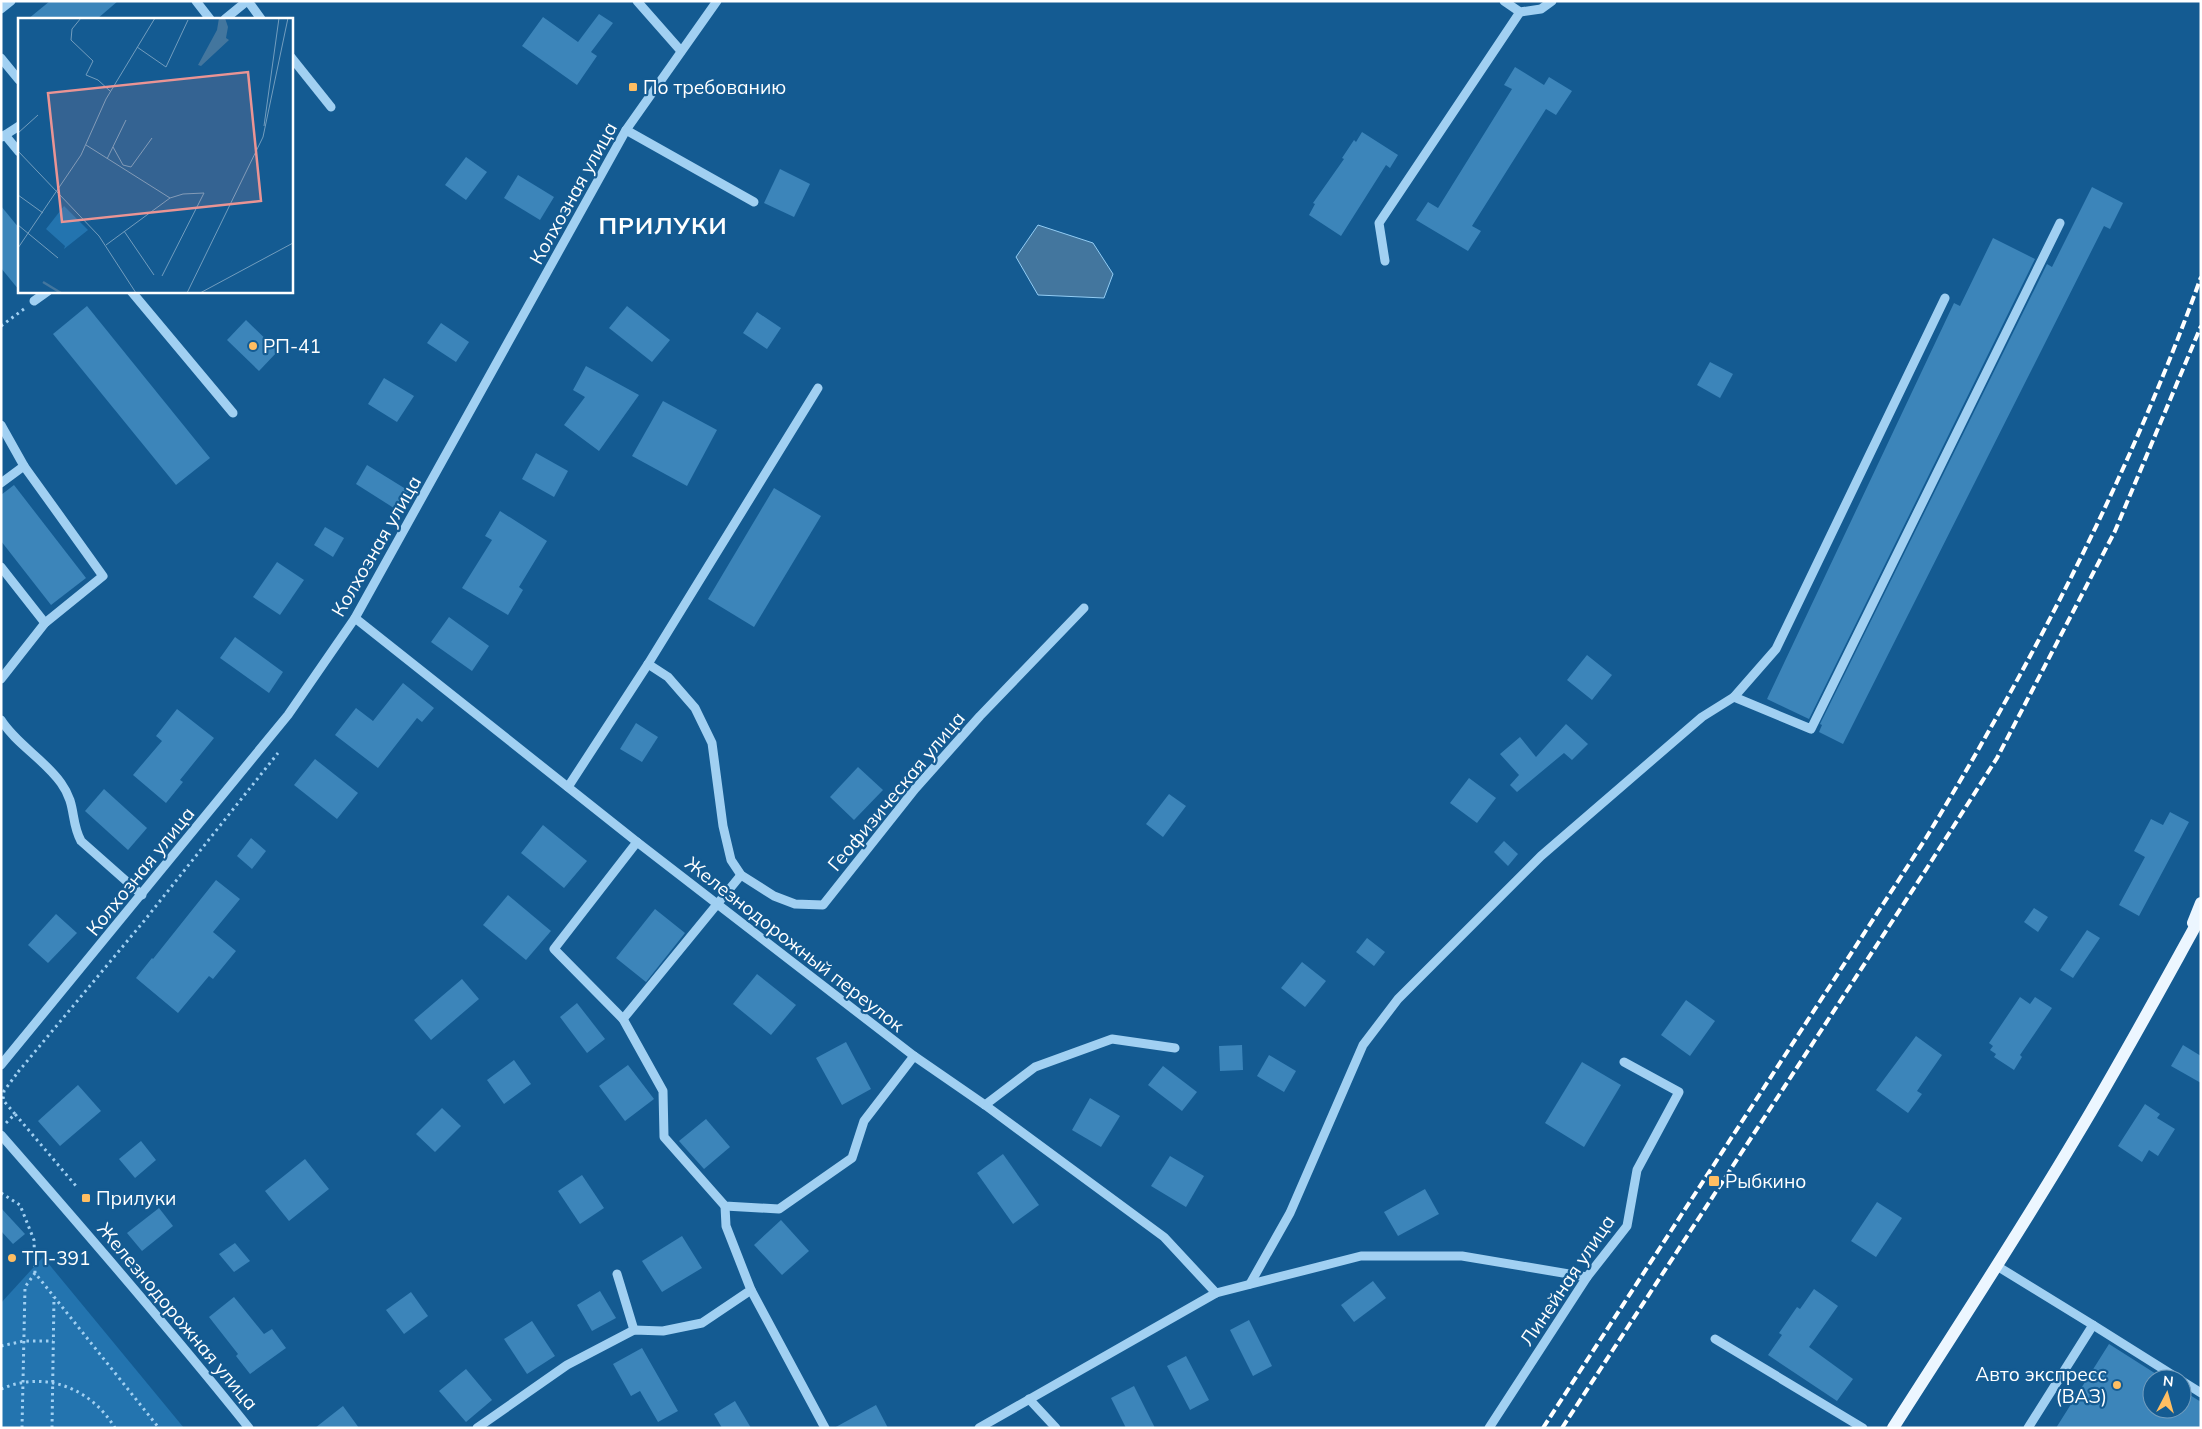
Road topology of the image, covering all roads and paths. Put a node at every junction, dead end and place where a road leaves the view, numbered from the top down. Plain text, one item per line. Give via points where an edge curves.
1 (11, 1) edge
2 (196, 1) edge
3 (248, 1) edge
4 (638, 1) edge
5 (717, 1) edge
6 (1504, 1) edge
7 (1552, 1) edge
8 (1, 9) edge
9 (1520, 12) junction
10 (209, 18) edge
11 (226, 18) edge
12 (260, 18) edge
13 (681, 51) junction
14 (1, 58) edge
15 (292, 58) edge
16 (18, 79) edge
17 (331, 107) dead end
18 (18, 127) edge
19 (626, 130) junction
20 (3, 136) edge
21 (18, 151) edge
22 (754, 202) dead end
23 (2060, 223) dead end
24 (1386, 261) dead end
25 (47, 292) edge
26 (132, 292) edge
27 (1945, 298) dead end
28 (34, 301) joint
29 (1, 326) edge
30 (818, 388) dead end
31 (234, 413) dead end
32 (2, 426) edge
33 (24, 466) junction
34 (1, 483) edge
35 (1, 568) edge
36 (1084, 608) dead end
37 (355, 618) junction
38 (45, 623) junction
39 (648, 664) junction
40 (1, 679) edge
41 (1734, 697) junction
42 (1, 720) edge
43 (568, 787) junction
44 (637, 842) junction
45 (741, 875) junction
46 (142, 895) junction
47 (2201, 903) edge
48 (718, 904) junction
49 (2201, 916) edge
50 (2180, 953) junction
51 (623, 1019) junction
52 (1175, 1048) dead end
53 (914, 1056) junction
54 (1624, 1062) dead end
55 (4, 1063) edge
56 (985, 1105) junction
57 (15, 1114) junction
58 (1, 1128) edge
59 (1, 1135) edge
60 (76, 1186) dead end
61 (1, 1193) edge
62 (725, 1206) junction
63 (1997, 1266) junction
64 (35, 1273) junction
65 (617, 1274) dead end
66 (1587, 1277) junction
67 (1250, 1284) junction
68 (751, 1290) junction
69 (1216, 1293) junction
70 (54, 1297) junction
71 (2093, 1325) junction
72 (634, 1330) junction
73 (1715, 1339) dead end
74 (24, 1341) junction
75 (53, 1341) junction
76 (1, 1346) edge
77 (2163, 1369) edge
78 (23, 1382) junction
79 (52, 1382) junction
80 (1, 1389) edge
81 (1029, 1399) junction
82 (22, 1428) edge
83 (52, 1428) edge
84 (115, 1428) edge
85 (159, 1428) edge
86 (250, 1428) edge
87 (477, 1428) edge
88 (825, 1428) edge
89 (979, 1428) edge
90 (1056, 1428) edge
91 (1490, 1428) edge
92 (1863, 1428) edge
93 (1893, 1428) edge
94 (2028, 1428) edge

1 - 8 street
2 - 10 street
3 - 11 street
3 - 12 street
4 - 13 street
5 - 13 street, Колхозная улица
6 - 9 street
7 - 9 street via 1540,9
9 - 24 street via 1379,223
13 - 19 street, Колхозная улица
14 - 16 street
15 - 17 street
18 - 20 street
19 - 22 street
19 - 37 street, Колхозная улица
20 - 21 street
23 - 41 street via 1811,729
25 - 28 street
26 - 31 street
27 - 41 street via 1776,649
28 - 29 path
30 - 39 street
32 - 33 street
33 - 34 street
33 - 38 street via 103,576
35 - 38 street
36 - 45 street, Геофизическая улица via 915,789 823,905 795,904 781,899
37 - 43 street, Железнодорожный переулок
37 - 46 street, Колхозная улица via 288,715
38 - 40 street
39 - 43 street
39 - 45 street via 668,677 695,708 712,743 723,826 731,860
41 - 67 street via 1702,717 1541,856 1398,999 1363,1045 1290,1213
42 - 46 street via 60,782 71,802 81,841
43 - 44 street, Железнодорожный переулок
44 - 48 street, Железнодорожный переулок
44 - 51 street via 554,949
45 - 48 street
46 - 55 street, Колхозная улица
47 - 50 main road
48 - 51 street
48 - 53 street, Железнодорожный переулок
49 - 50 main road
50 - 63 main road via 2076,1137
51 - 62 street via 662,1091 664,1136
52 - 56 street via 1112,1039 1035,1067
53 - 56 street, Железнодорожный переулок
53 - 62 street via 864,1121 852,1158 780,1209
54 - 66 street, Линейная улица via 1679,1092 1637,1170 1627,1226
55 - 57 path via 18,1072 4,1090 4,1100
56 - 69 street, Железнодорожный переулок via 1164,1237
57 - 58 path
57 - 60 path
59 - 86 street, Железнодорожная улица
61 - 64 path via 20,1205 34,1240
62 - 68 street via 726,1226
63 - 71 street
63 - 93 main road
64 - 70 path
64 - 74 path via 25,1287
65 - 72 street
66 - 67 street via 1462,1256 1361,1256
66 - 91 street, Линейная улица
67 - 69 street
68 - 72 street via 702,1323 663,1331
68 - 88 street
69 - 81 street
70 - 75 path
70 - 85 path
71 - 77 street
71 - 94 street
72 - 87 street via 567,1365
73 - 92 street
74 - 75 path
74 - 76 path
74 - 78 path
75 - 79 path
78 - 79 path
78 - 80 path
78 - 82 path
79 - 83 path
79 - 84 path via 68,1386 95,1402
81 - 89 street
81 - 90 street

